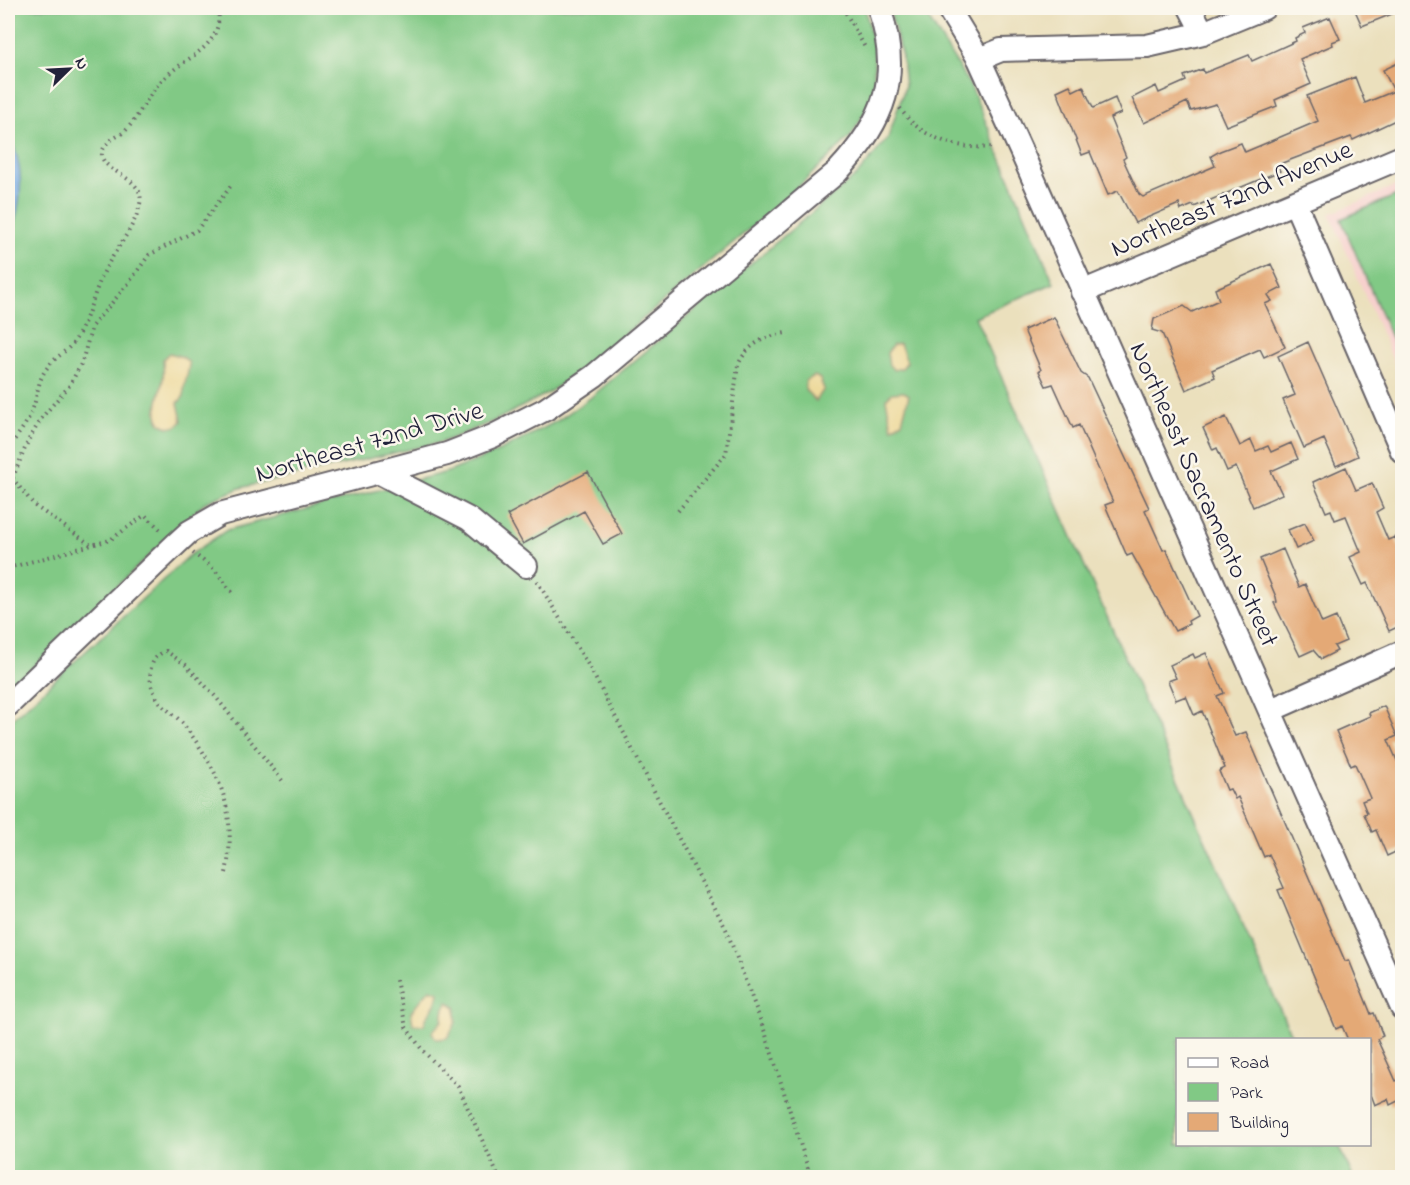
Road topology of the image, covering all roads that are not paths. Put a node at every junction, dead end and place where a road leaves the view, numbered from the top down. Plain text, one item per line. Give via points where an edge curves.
1 (879, 8) edge
2 (948, 8) edge
3 (1190, 8) edge
4 (1264, 8) edge
5 (1203, 33) junction
6 (979, 59) junction
7 (1402, 157) edge
8 (1295, 203) junction
9 (1082, 292) junction
10 (1402, 451) edge
11 (378, 472) junction
12 (526, 566) road end
13 (1402, 652) edge
14 (8, 705) edge
15 (1271, 710) junction
16 (1402, 1008) edge

1 - 11 street, Northeast 72nd Drive via 890,48 889,82 876,122 837,172 594,376 546,409 447,454
2 - 6 street, Northeast Sacramento Street
3 - 5 street
4 - 5 street
5 - 6 street via 1136,47 1001,50
6 - 9 street, Northeast Sacramento Street
7 - 8 street, Northeast 72nd Avenue
8 - 9 street, Northeast 72nd Avenue
8 - 10 street
9 - 15 street, Northeast Sacramento Street
11 - 12 street via 469,519
11 - 14 street, Northeast 72nd Drive via 220,514 189,532
13 - 15 street
15 - 16 street, Northeast Sacramento Street

